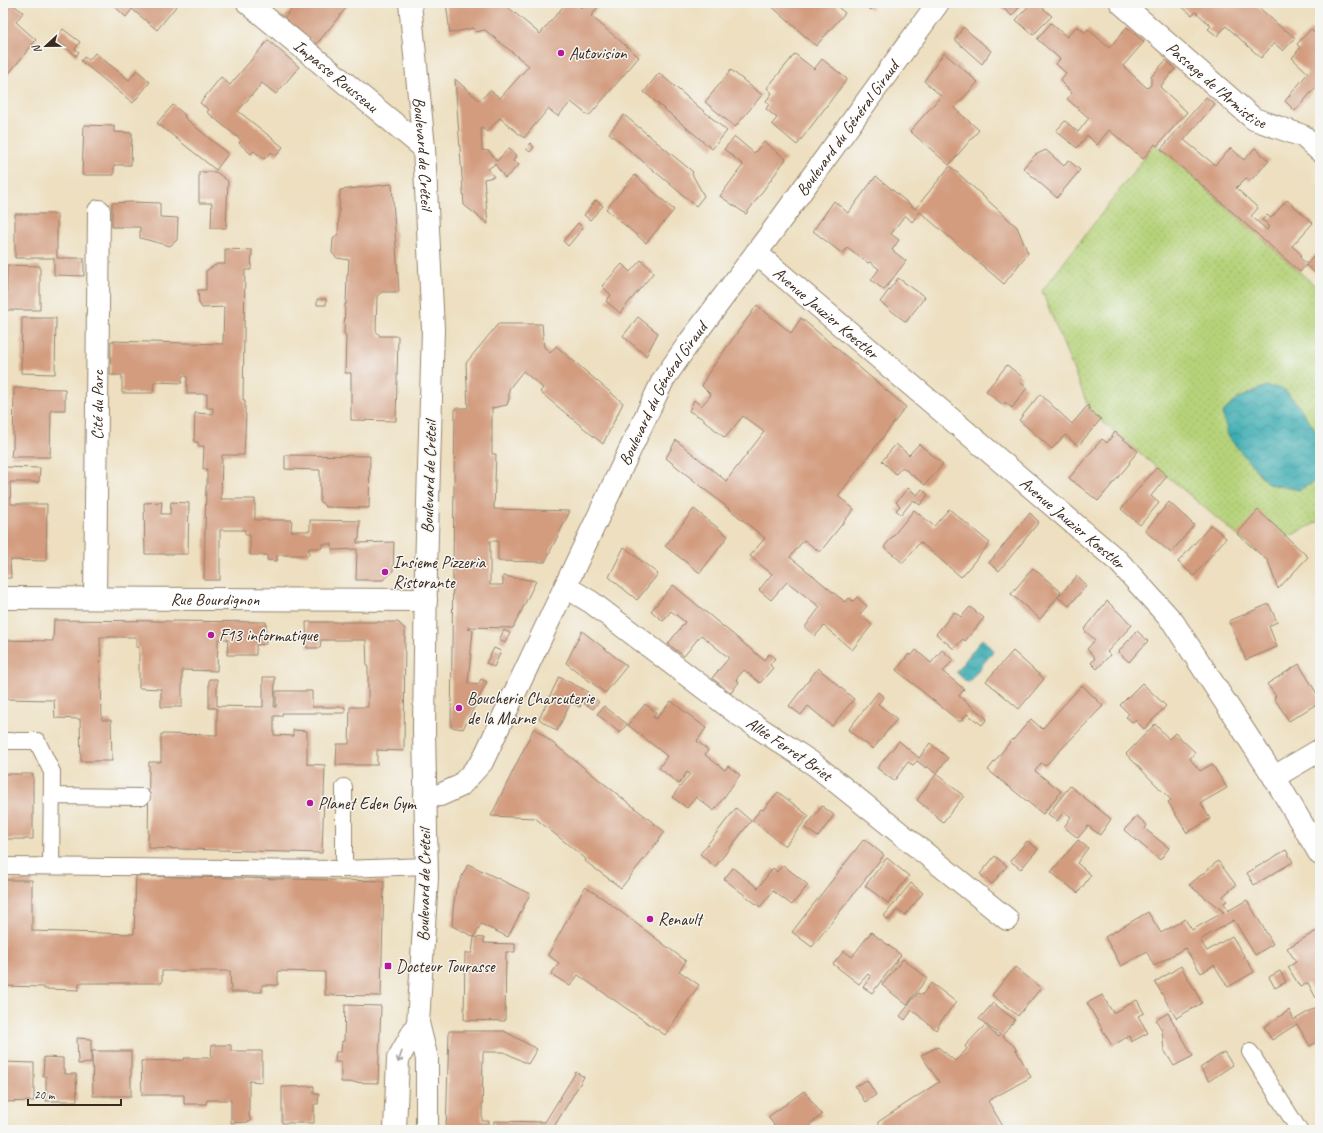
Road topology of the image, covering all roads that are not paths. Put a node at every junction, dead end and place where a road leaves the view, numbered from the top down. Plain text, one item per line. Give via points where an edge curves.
1 (248, 3) edge
2 (410, 3) edge
3 (938, 3) edge
4 (1121, 3) edge
5 (424, 148) junction
6 (1320, 151) edge
7 (99, 211) dead end
8 (756, 253) junction
9 (566, 587) junction
10 (3, 598) edge
11 (95, 598) junction
12 (426, 600) junction
13 (3, 741) edge
14 (1320, 750) edge
15 (1274, 777) junction
16 (344, 787) dead end
17 (52, 796) junction
18 (425, 796) junction
19 (142, 797) dead end
20 (1320, 854) edge
21 (3, 866) edge
22 (51, 866) junction
23 (426, 866) junction
24 (344, 868) junction
25 (1007, 919) dead end
26 (418, 1023) junction
27 (1250, 1052) dead end
28 (395, 1130) edge
29 (427, 1130) edge
30 (1299, 1130) edge

1 - 5 street, Impasse Rousseau
2 - 5 street, Boulevard de Créteil
3 - 8 street, Boulevard du Général Giraud
4 - 6 street, Passage de l'Armistice via 1254,119 1303,136
5 - 12 street, Boulevard de Créteil via 433,329
7 - 11 street, Cité du Parc
8 - 9 street, Boulevard du Général Giraud via 663,380
8 - 15 street, Avenue Jauzier Koestler via 1119,562 1173,622
9 - 18 street, Boulevard du Général Giraud via 482,762 460,786 440,795
9 - 25 street, Allée Ferret Briet via 591,602 738,714 815,765
10 - 11 street, Rue Bourdignon
11 - 12 street, Rue Bourdignon
12 - 18 street, Boulevard de Créteil
13 - 17 lane via 37,741 52,772
14 - 15 street
15 - 20 street, Avenue Jauzier Koestler
16 - 24 lane
17 - 19 lane
17 - 22 lane
18 - 23 street, Boulevard de Créteil
21 - 22 lane
22 - 24 lane
23 - 24 lane
23 - 26 street, Boulevard de Créteil
26 -> 28 street, Boulevard de Créteil via 398,1059
26 - 29 street, Boulevard de Créteil via 427,1058
27 - 30 lane

